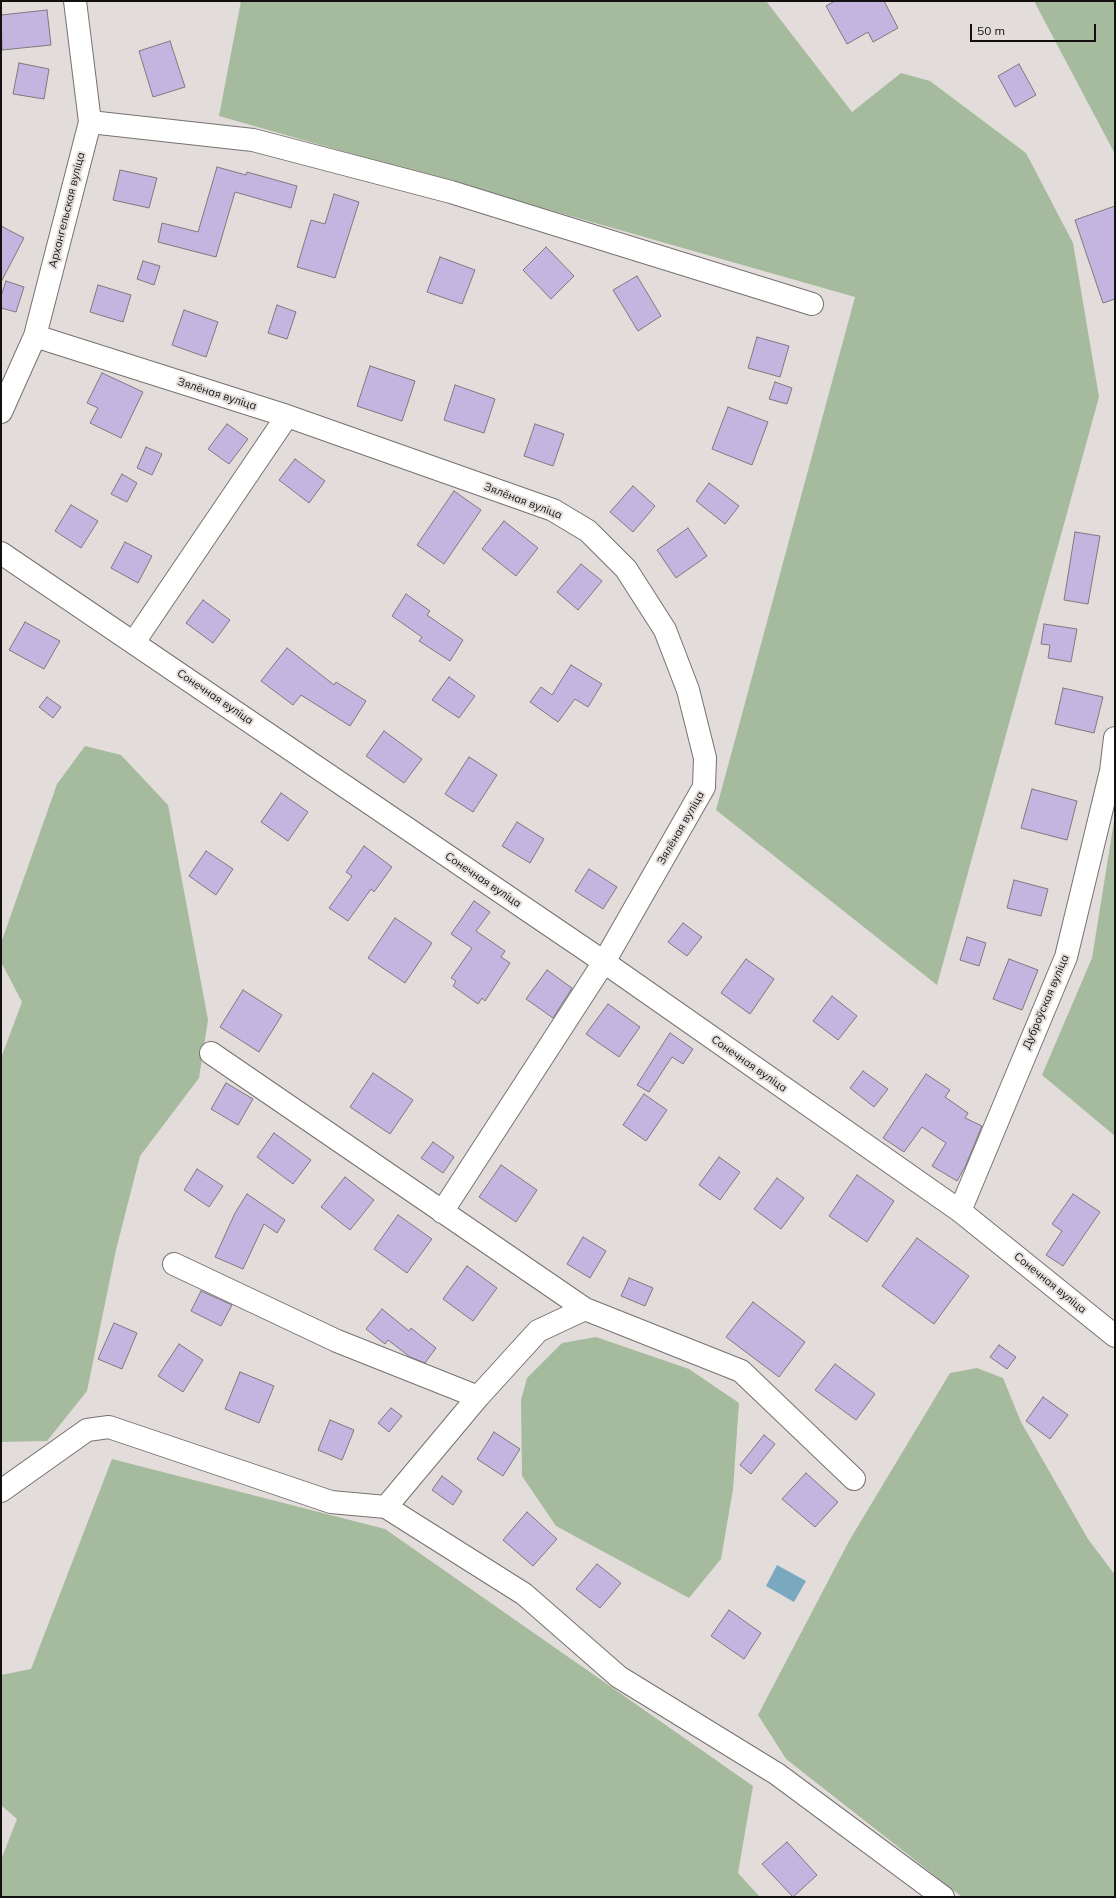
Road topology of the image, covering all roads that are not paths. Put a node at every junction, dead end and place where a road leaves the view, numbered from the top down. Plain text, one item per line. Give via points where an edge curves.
1 (75, 1) edge
2 (90, 122) junction
3 (812, 304) dead end
4 (35, 336) junction
5 (1, 412) edge
6 (287, 416) junction
7 (1, 554) edge
8 (134, 642) junction
9 (1115, 738) edge
10 (604, 962) junction
11 (211, 1053) dead end
12 (960, 1211) junction
13 (442, 1212) junction
14 (174, 1264) dead end
15 (585, 1309) junction
16 (1115, 1336) edge
17 (478, 1397) junction
18 (854, 1479) dead end
19 (1, 1491) edge
20 (386, 1507) junction
21 (943, 1897) edge

1 - 2 street, Архангельская вуліца
2 - 3 street via 253,140 451,192
2 - 4 street, Архангельская вуліца
4 - 5 street, Архангельская вуліца
4 - 6 street, Зялёная вуліца
6 - 8 street
6 - 10 street, Зялёная вуліца via 553,510 588,531 626,569 665,630 690,698 705,758 704,787
7 - 8 street, Сонечная вуліца
8 - 10 street, Сонечная вуліца
9 - 12 street, Дуброўская вуліца via 1111,770 1066,957
10 - 12 street, Сонечная вуліца
10 - 13 street, Зялёная вуліца
11 - 13 street
12 - 16 street, Сонечная вуліца
13 - 15 street
14 - 17 street via 337,1341
15 - 17 street via 538,1330
15 - 18 street via 741,1371
17 - 20 street
19 - 20 street via 87,1430 109,1427 331,1502
20 - 21 street via 524,1594 619,1677 777,1774

